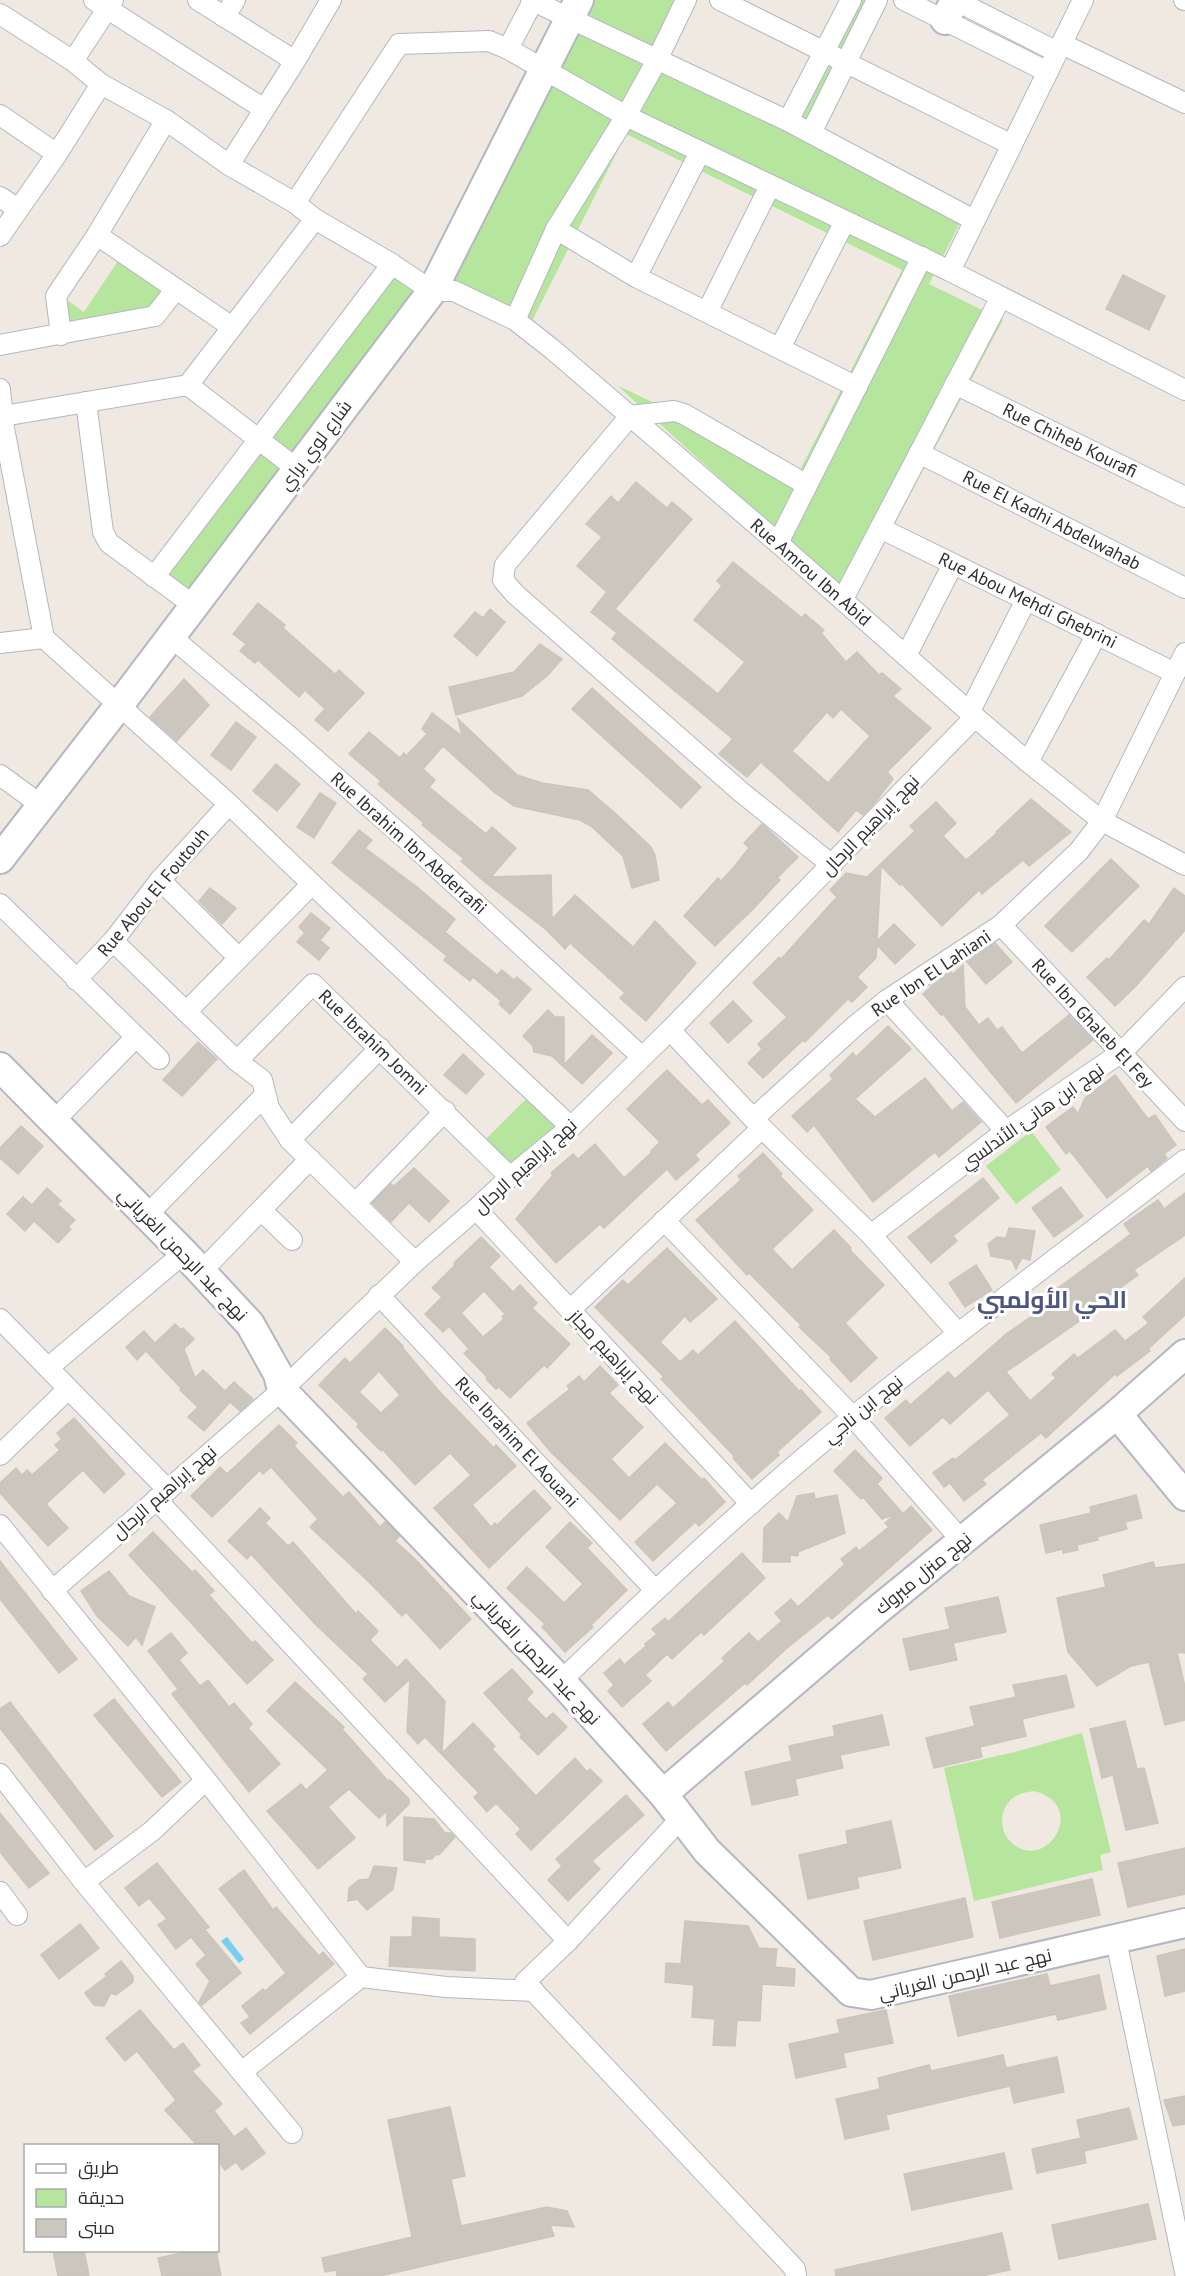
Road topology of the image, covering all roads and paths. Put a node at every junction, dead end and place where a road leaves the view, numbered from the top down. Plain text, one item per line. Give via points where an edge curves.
1 (198, 0) edge
2 (331, 0) edge
3 (686, 0) edge
4 (720, 0) edge
5 (851, 0) edge
6 (877, 0) edge
7 (904, 0) edge
8 (1083, 0) edge
9 (532, 1) edge
10 (105, 3) edge
11 (951, 7) edge
12 (229, 8) edge
13 (574, 10) edge
14 (0, 14) edge
15 (1060, 48) junction
16 (508, 49) junction
17 (825, 52) junction
18 (657, 60) junction
19 (73, 61) junction
20 (295, 61) junction
21 (845, 62) junction
22 (545, 70) junction
23 (1048, 72) junction
24 (101, 84) junction
25 (1185, 103) edge
26 (264, 108) junction
27 (0, 115) edge
28 (626, 116) junction
29 (166, 120) junction
30 (789, 121) junction
31 (811, 133) junction
32 (1012, 145) junction
33 (700, 152) junction
34 (57, 154) junction
35 (230, 165) junction
36 (770, 186) junction
37 (0, 197) edge
38 (296, 203) junction
39 (18, 209) junction
40 (315, 219) junction
41 (974, 220) junction
42 (845, 221) junction
43 (556, 229) junction
44 (97, 235) junction
45 (0, 236) edge
46 (922, 258) junction
47 (392, 264) junction
48 (950, 271) junction
49 (636, 277) junction
50 (176, 289) junction
51 (432, 291) junction
52 (1001, 297) junction
53 (707, 312) junction
54 (515, 320) junction
55 (232, 327) junction
56 (61, 335) junction
57 (0, 345) edge
58 (780, 348) junction
59 (955, 384) junction
60 (188, 385) junction
61 (857, 387) junction
62 (0, 390) edge
63 (1185, 390) edge
64 (86, 402) junction
65 (630, 416) junction
66 (2, 424) edge
67 (258, 441) junction
68 (919, 453) junction
69 (297, 470) junction
70 (807, 485) junction
71 (1185, 497) edge
72 (880, 528) junction
73 (778, 543) junction
74 (953, 564) junction
75 (154, 577) junction
76 (1185, 588) edge
77 (843, 600) junction
78 (1026, 600) junction
79 (193, 605) junction
80 (1097, 634) junction
81 (170, 636) junction
82 (44, 638) junction
83 (0, 642) edge
84 (1185, 653) edge
85 (906, 656) junction
86 (1175, 673) junction
87 (120, 704) junction
88 (972, 715) junction
89 (1028, 762) junction
90 (0, 775) edge
91 (229, 804) junction
92 (41, 805) junction
93 (1102, 821) junction
94 (0, 859) edge
95 (832, 865) junction
96 (1185, 865) edge
97 (160, 880) junction
98 (312, 884) junction
99 (0, 904) edge
100 (1001, 925) junction
101 (113, 941) junction
102 (239, 958) junction
103 (76, 980) junction
104 (1185, 987) edge
105 (887, 1000) junction
106 (186, 1012) junction
107 (670, 1030) junction
108 (136, 1037) junction
109 (380, 1048) junction
110 (1122, 1052) junction
111 (642, 1057) junction
112 (159, 1059) dead end
113 (237, 1061) junction
114 (0, 1067) edge
115 (265, 1095) junction
116 (445, 1111) junction
117 (1185, 1121) edge
118 (53, 1122) junction
119 (758, 1123) junction
120 (570, 1127) junction
121 (1006, 1131) junction
122 (290, 1140) junction
123 (310, 1160) junction
124 (1185, 1161) edge
125 (510, 1176) junction
126 (356, 1203) junction
127 (476, 1209) junction
128 (261, 1210) junction
129 (147, 1215) junction
130 (664, 1220) junction
131 (871, 1236) junction
132 (292, 1240) dead end
133 (415, 1262) junction
134 (193, 1263) junction
135 (379, 1295) junction
136 (570, 1310) junction
137 (0, 1319) edge
138 (958, 1333) junction
139 (1182, 1362) edge
140 (49, 1367) junction
141 (68, 1389) junction
142 (282, 1390) junction
143 (1117, 1414) junction
144 (852, 1417) junction
145 (0, 1455) edge
146 (162, 1494) junction
147 (1185, 1496) edge
148 (751, 1504) junction
149 (0, 1525) edge
150 (963, 1542) junction
151 (655, 1590) junction
152 (52, 1591) junction
153 (561, 1681) junction
154 (0, 1774) edge
155 (206, 1780) junction
156 (663, 1794) junction
157 (682, 1817) junction
158 (84, 1882) junction
159 (0, 1892) edge
160 (17, 1915) dead end
161 (1185, 1923) edge
162 (1116, 1940) junction
163 (568, 1941) junction
164 (361, 1977) junction
165 (534, 1992) junction
166 (243, 2071) junction
167 (292, 2133) dead end
168 (1185, 2272) edge
169 (796, 2276) edge

1 - 12 street
2 - 20 street
3 - 18 street
4 - 17 street
5 - 17 street
6 - 21 street
7 - 11 street
8 - 15 street
9 - 13 street
9 - 16 street
10 - 19 street
10 - 26 street
11 - 15 street
11 - 23 street
12 - 20 street
13 - 18 street
13 - 22 street, شارع لوي براي
14 - 19 street
15 - 23 street
15 - 25 street
16 - 22 street
16 - 38 street via 489,41 399,44
17 - 21 street
17 - 30 street
18 - 28 street
18 - 30 street
19 - 24 street
20 - 26 street
21 - 31 street
21 - 32 street
22 - 28 street
22 - 51 street, شارع لوي براي
23 - 32 street
24 - 29 street
24 - 34 street
26 - 35 street
27 - 34 street
28 - 33 street
28 - 43 street
29 - 35 street
29 - 44 street
30 - 31 street
31 - 41 street
32 - 41 street
33 - 36 street
33 - 49 street
34 - 39 street
35 - 38 street
36 - 42 street
36 - 53 street
37 - 39 street
38 - 40 street
39 - 45 street
40 - 47 street
40 - 55 street
41 - 48 street
42 - 46 street
42 - 58 street
43 - 49 street
43 - 54 street
44 - 50 street
44 - 56 street via 56,296
46 - 48 street
46 - 61 street
47 - 51 street
47 - 67 street
48 - 52 street
49 - 53 street
50 - 55 street
50 - 56 street via 155,316
51 - 54 street, Rue Amrou Ibn Abid via 454,291
51 - 69 street, شارع لوي براي
52 - 59 street
52 - 63 street
53 - 58 street
54 - 65 street, Rue Amrou Ibn Abid
55 - 60 street
56 - 57 street
58 - 61 street
59 - 68 street
59 - 71 street, Rue Chiheb Kourafi
60 - 64 street
60 - 67 street
61 - 70 street
62 - 66 street
64 - 66 street
64 - 75 street via 103,532 110,543
65 - 70 street via 674,411 684,414
65 - 73 street, Rue Amrou Ibn Abid
65 - 95 street via 505,565 503,580 741,792
66 - 82 street
67 - 69 street
67 - 75 street
68 - 72 street
68 - 76 street, Rue El Kadhi Abdelwahab
69 - 79 street, شارع لوي براي
70 - 73 street
72 - 74 street, Rue Abou Mehdi Ghebrini
72 - 77 street
73 - 77 street, Rue Amrou Ibn Abid
74 - 78 street, Rue Abou Mehdi Ghebrini
74 - 85 street
75 - 79 street
77 - 85 street, Rue Amrou Ibn Abid
78 - 80 street, Rue Abou Mehdi Ghebrini
78 - 88 street, نهج إبراهيم الرحال
79 - 81 street, شارع لوي براي
80 - 86 street, Rue Abou Mehdi Ghebrini
80 - 89 street
81 - 87 street, شارع لوي براي
81 - 111 street, Rue Ibrahim Ibn Abderrafii via 407,840
82 - 83 street
82 - 87 street
84 - 86 street, Rue Ibn El Lahiani
85 - 88 street, Rue Amrou Ibn Abid
86 - 93 street, Rue Ibn El Lahiani
87 - 91 street
87 - 92 street, شارع لوي براي
88 - 89 street, Rue Amrou Ibn Abid
88 - 95 street, نهج إبراهيم الرحال
89 - 93 street, Rue Amrou Ibn Abid
90 - 92 street
91 - 97 street, Rue Abou El Foutouh
91 - 98 street
92 - 94 street, شارع لوي براي
93 - 96 street, Rue Amrou Ibn Abid
93 - 100 street, Rue Ibn El Lahiani via 1079,851
95 - 107 street, نهج إبراهيم الرحال
97 - 101 street, Rue Abou El Foutouh
97 - 102 street
98 - 102 street
98 - 120 street
99 - 103 street
100 - 105 street, Rue Ibn El Lahiani
100 - 110 street, Rue Ibn Ghaleb El Fey
101 - 103 street, Rue Abou El Foutouh
101 - 106 street
102 - 106 street
103 - 108 street
104 - 110 street, نهج ابن هانئ الأندلسي
105 - 119 street, Rue Ibn El Lahiani via 856,1024
105 - 121 street
106 - 113 street
107 - 111 street, نهج إبراهيم الرحال
107 - 119 street
108 - 112 street
108 - 118 street
109 - 113 street, Rue Ibrahim Jomni via 313,984
109 - 116 street, Rue Ibrahim Jomni
109 - 122 street
110 - 117 street, Rue Ibn Ghaleb El Fey
110 - 121 street, نهج ابن هانئ الأندلسي
111 - 120 street, نهج إبراهيم الرحال
113 - 115 street via 262,1080
114 - 118 street, نهج عبد الرحمن الغرياني
115 - 122 street
115 - 129 street
116 - 125 street, Rue Ibrahim Jomni
116 - 126 street
118 - 129 street, نهج عبد الرحمن الغرياني
119 - 130 street, Rue Ibn El Lahiani
119 - 131 street
120 - 125 street, نهج إبراهيم الرحال
121 - 131 street, نهج ابن هانئ الأندلسي
122 - 123 street
123 - 126 street
123 - 128 street
124 - 138 street, نهج ابن ناجي
125 - 127 street, نهج إبراهيم الرحال
126 - 133 street
127 - 133 street, نهج إبراهيم الرحال
127 - 136 street, نهج إبراهيم مجاز
128 - 132 street
128 - 134 street
129 - 134 street, نهج عبد الرحمن الغرياني
130 - 136 street, Rue Ibn El Lahiani
130 - 144 street
131 - 138 street
133 - 135 street, نهج إبراهيم الرحال
134 - 140 street
134 - 142 street, نهج عبد الرحمن الغرياني via 250,1324 278,1374
135 - 142 street, نهج إبراهيم الرحال
135 - 151 street, Rue Ibrahim El Aouani
136 - 148 street, نهج إبراهيم مجاز
137 - 140 street
138 - 144 street, نهج ابن ناجي
139 - 143 street, نهج منزل مبروك
140 - 141 street
141 - 145 street
141 - 146 street
142 - 146 street, نهج إبراهيم الرحال
142 - 153 street, نهج عبد الرحمن الغرياني
143 - 147 street
143 - 150 street, نهج منزل مبروك
144 - 148 street, نهج ابن ناجي
144 - 150 street
146 - 152 street, نهج إبراهيم الرحال
146 - 163 street
148 - 151 street, نهج ابن ناجي
149 - 152 street
150 - 156 street, نهج منزل مبروك
151 - 153 street, نهج ابن ناجي
152 - 155 street
153 - 156 street, نهج عبد الرحمن الغرياني
154 - 158 street
155 - 158 street via 152,1831
155 - 164 street
156 - 157 street, نهج عبد الرحمن الغرياني
157 - 162 street, نهج عبد الرحمن الغرياني via 708,1851 851,1992 871,1995
157 - 163 street
158 - 166 street
159 - 160 street
161 - 162 street, نهج عبد الرحمن الغرياني
162 - 168 street
163 - 165 street via 525,1982
164 - 165 street
164 - 166 street
165 - 169 street via 795,2269
166 - 167 street

